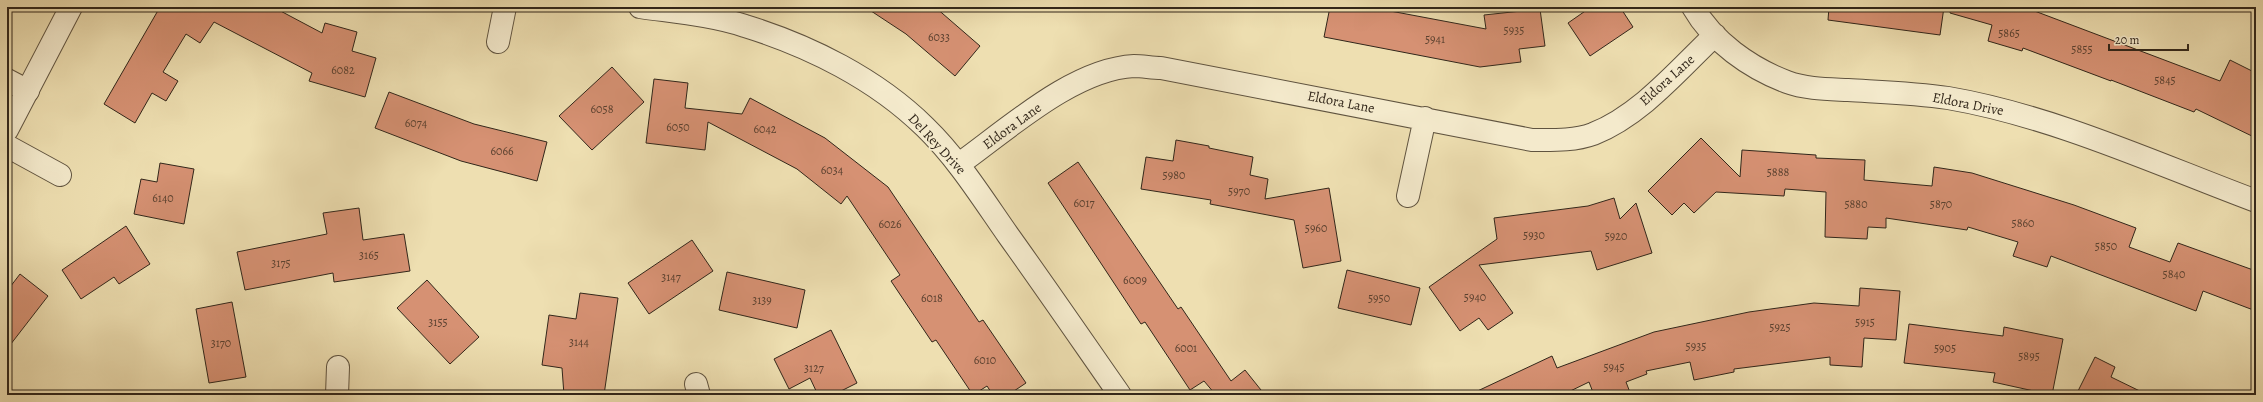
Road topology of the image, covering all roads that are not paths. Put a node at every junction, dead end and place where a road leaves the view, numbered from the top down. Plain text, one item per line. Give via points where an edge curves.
1 (71, 7) edge
2 (504, 7) edge
3 (640, 7) edge
4 (1693, 7) edge
5 (1715, 35) junction
6 (498, 42) dead end
7 (7, 80) edge
8 (28, 91) junction
9 (1425, 118) junction
10 (7, 130) edge
11 (7, 146) edge
12 (959, 164) junction
13 (60, 176) dead end
14 (1408, 196) dead end
15 (2256, 201) edge
16 (338, 367) dead end
17 (336, 395) edge
18 (1120, 395) edge

1 - 8 street
2 - 6 street
3 - 12 street, Del Rey Drive via 744,26 821,55 894,101 925,127
4 - 5 street, Eldora Drive
5 - 9 street, Eldora Lane via 1643,103 1616,123 1592,134 1566,140 1532,140
5 - 15 street, Eldora Drive via 1759,70 1788,82 1819,88 1948,98 1992,108 2069,130
7 - 8 street
8 - 10 street
9 - 12 street, Eldora Lane via 1161,68 1134,66 1084,79 1058,93
9 - 14 street
11 - 13 street
12 - 18 street, Del Rey Drive
16 - 17 street

